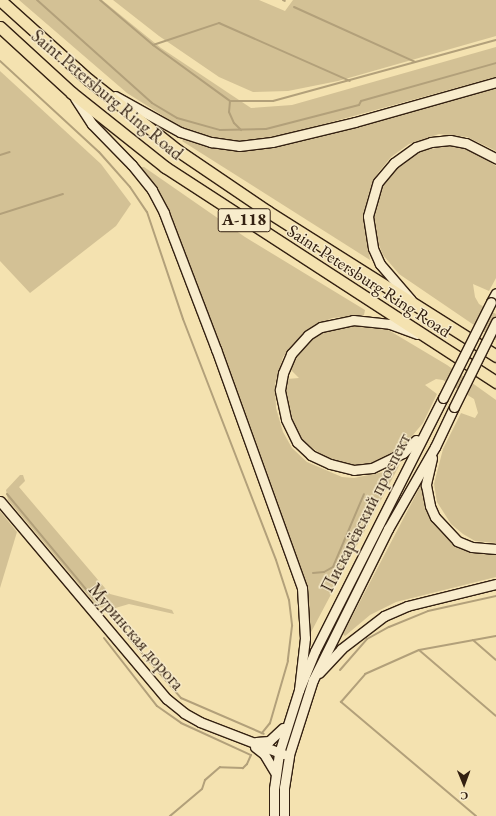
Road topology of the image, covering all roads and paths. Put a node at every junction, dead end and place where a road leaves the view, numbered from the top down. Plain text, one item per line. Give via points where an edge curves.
1 (0, 0) edge
2 (0, 27) edge
3 (89, 80) junction
4 (496, 82) edge
5 (72, 93) junction
6 (496, 158) edge
7 (496, 293) edge
8 (412, 301) junction
9 (496, 322) edge
10 (424, 337) junction
11 (496, 356) edge
12 (496, 382) edge
13 (427, 427) junction
14 (435, 447) junction
15 (0, 501) edge
16 (496, 549) edge
17 (496, 584) edge
18 (313, 680) junction
19 (299, 690) junction
20 (287, 723) junction
21 (248, 742) junction
22 (279, 753) junction
23 (289, 755) junction
24 (276, 774) junction
25 (274, 816) edge
26 (284, 816) edge

1 - 3 highway, Saint Petersburg Ring Road / А-118
2 - 5 highway, Saint Petersburg Ring Road / А-118
3 - 4 street via 180,132 211,142 239,146 272,142
3 - 8 highway, Saint Petersburg Ring Road / А-118 via 183,154 267,211
5 - 10 highway, Saint Petersburg Ring Road / А-118 via 165,167
5 - 19 street via 92,124 132,164 152,190 164,213 302,588 305,638
6 - 8 street via 466,143 450,140 431,142 416,147 398,159 378,182 368,216 373,248 380,264
7 - 13 street, Пискарёвский проспект, bridge
8 - 11 highway, Saint Petersburg Ring Road / А-118
9 - 14 street, Пискарёвский проспект, bridge
10 - 12 highway, Saint Petersburg Ring Road / А-118
10 - 13 street via 375,321 333,322 308,335 296,347 282,373 280,390 286,419 297,442 320,460 344,469 372,468 390,461 408,450
13 - 19 street, Пискарёвский проспект via 315,651
14 - 16 street via 426,485 430,506 435,516 457,541 472,547
14 - 18 street, Пискарёвский проспект via 388,529
15 - 21 street, Муринская дорога via 167,699 184,714
17 - 18 street via 414,604 384,616 341,649
18 - 23 street, Пискарёвский проспект
19 - 20 street, Пискарёвский проспект
20 - 21 street via 269,741
20 - 22 street, Пискарёвский проспект
21 - 22 street, Муринская дорога
21 - 24 street via 264,754
22 - 23 street, Муринская дорога
22 - 24 street
23 - 26 street via 284,788
24 - 25 street

